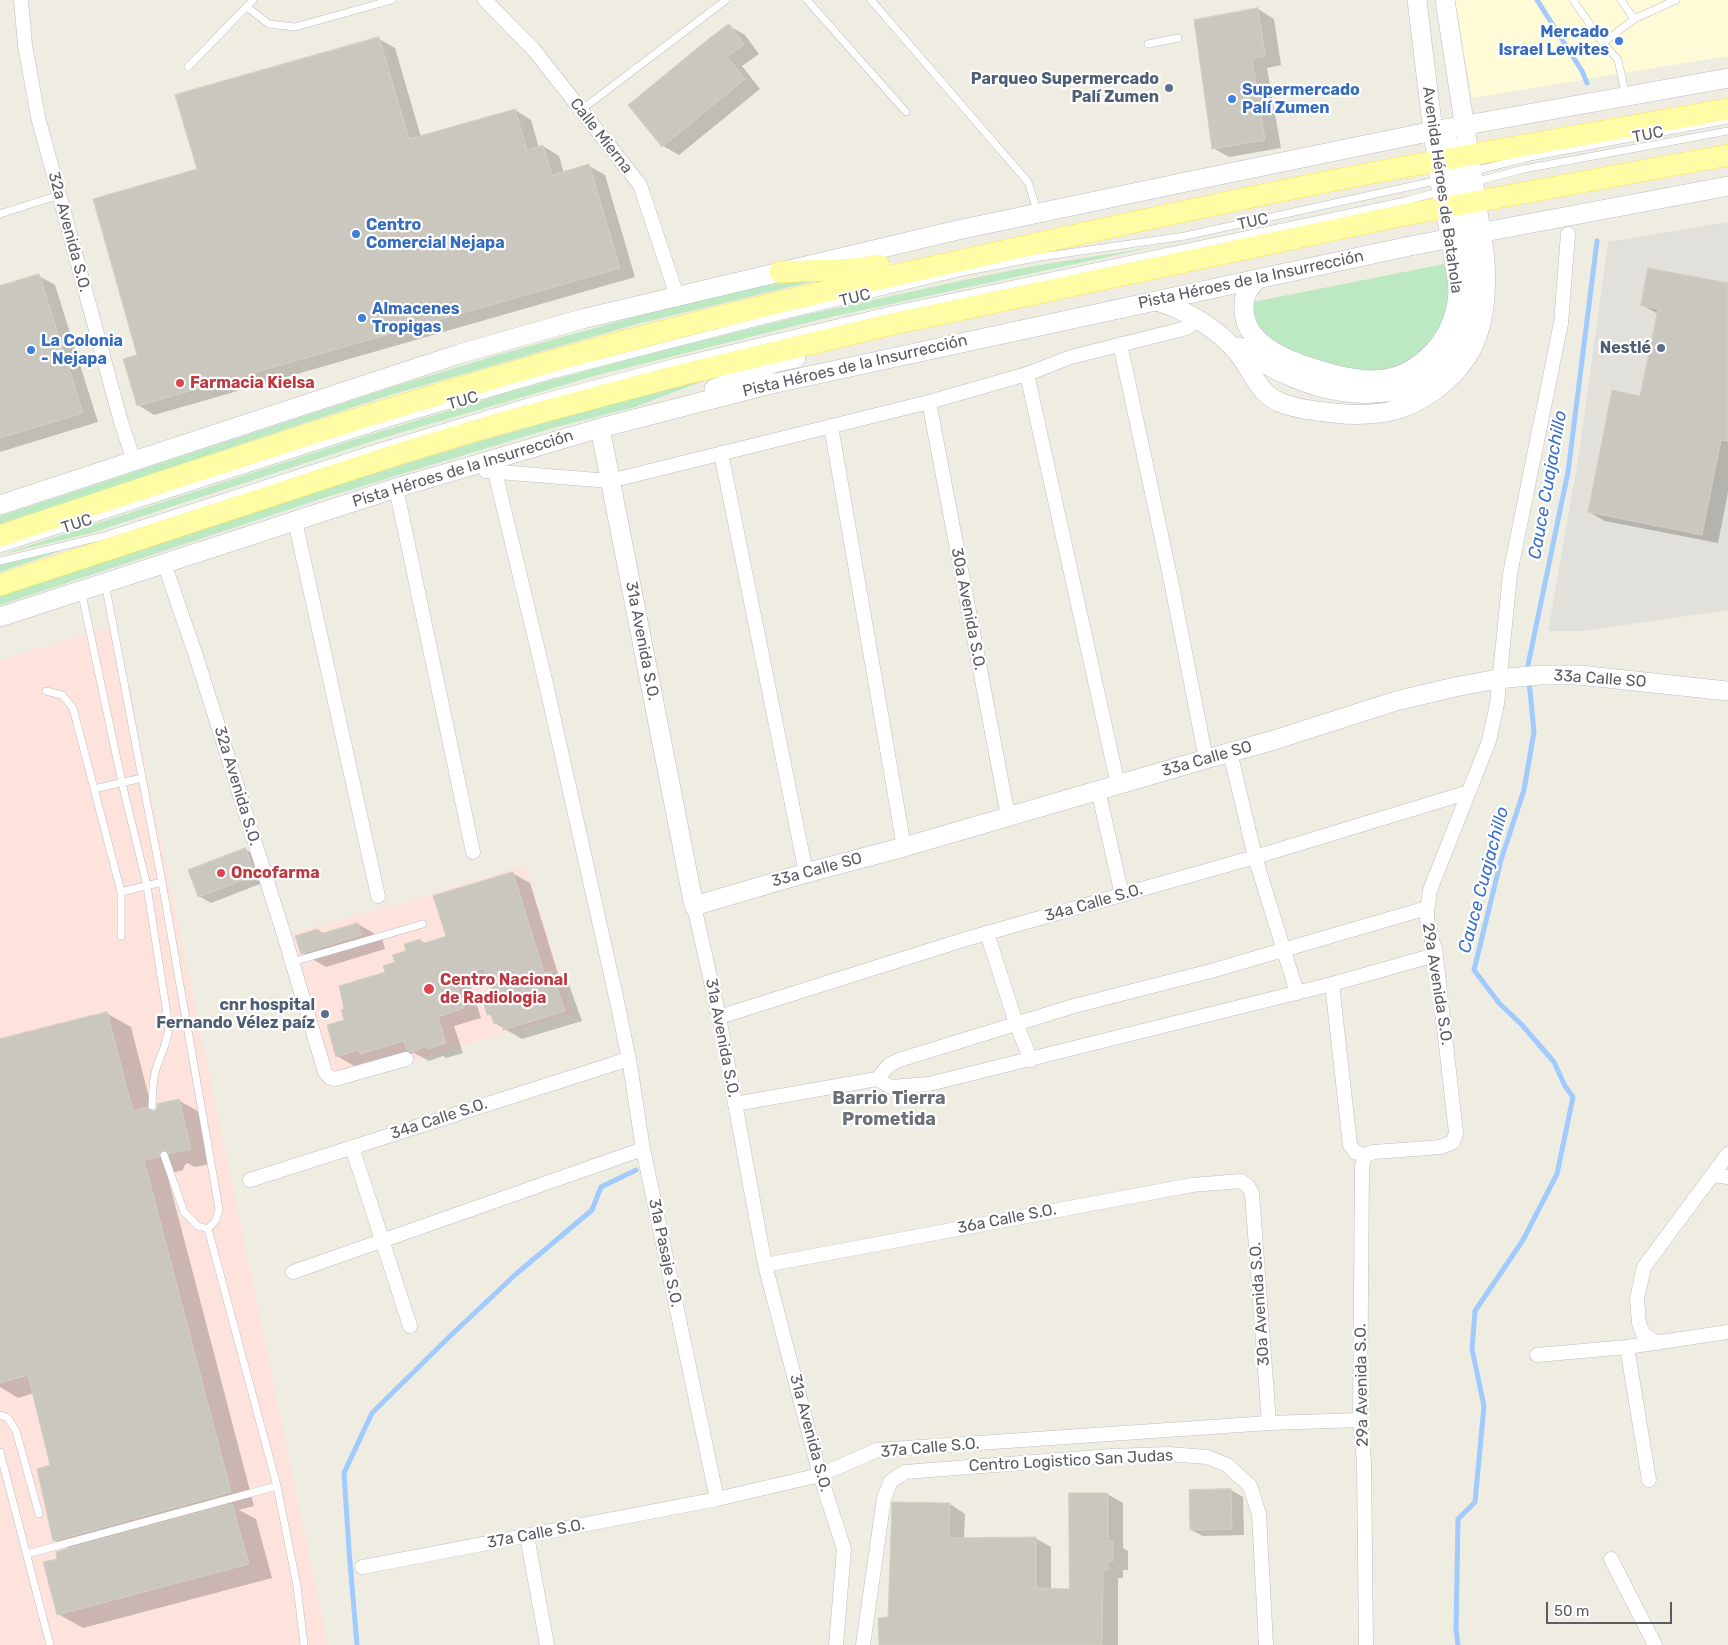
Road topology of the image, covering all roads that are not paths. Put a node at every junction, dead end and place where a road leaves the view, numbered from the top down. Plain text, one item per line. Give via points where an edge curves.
1 (21, 0) edge
2 (254, 0) edge
3 (392, 0) edge
4 (484, 0) edge
5 (726, 0) edge
6 (807, 0) edge
7 (871, 0) edge
8 (1417, 0) edge
9 (1445, 0) edge
10 (1573, 0) edge
11 (1622, 0) edge
12 (1656, 0) edge
13 (1676, 0) edge
14 (247, 7) junction
15 (1662, 7) junction
16 (1634, 19) junction
17 (1178, 38) dead end
18 (1603, 43) junction
19 (1148, 44) dead end
20 (188, 67) dead end
21 (1728, 78) edge
22 (1626, 96) junction
23 (1728, 109) edge
24 (581, 110) junction
25 (906, 112) dead end
26 (1463, 118) junction
27 (1728, 120) edge
28 (1433, 131) junction
29 (1728, 131) edge
30 (1728, 155) edge
31 (1456, 181) junction
32 (1728, 186) edge
33 (59, 196) junction
34 (0, 214) edge
35 (1038, 214) junction
36 (1084, 233) junction
37 (1568, 234) dead end
38 (1465, 235) junction
39 (780, 272) junction
40 (1257, 279) junction
41 (677, 296) junction
42 (1001, 301) junction
43 (1156, 301) junction
44 (1197, 320) junction
45 (1223, 338) junction
46 (1120, 344) junction
47 (1286, 358) junction
48 (1265, 364) junction
49 (1027, 374) junction
50 (1262, 390) junction
51 (929, 402) junction
52 (655, 414) junction
53 (831, 426) junction
54 (600, 428) junction
55 (721, 453) junction
56 (134, 461) junction
57 (465, 469) junction
58 (495, 472) junction
59 (610, 480) junction
60 (396, 488) junction
61 (0, 505) edge
62 (296, 521) junction
63 (0, 536) edge
64 (0, 549) edge
65 (0, 561) edge
66 (164, 563) junction
67 (104, 583) junction
68 (0, 585) edge
69 (81, 590) junction
70 (0, 617) edge
71 (1504, 678) junction
72 (1728, 690) edge
73 (46, 691) dead end
74 (1230, 752) junction
75 (1206, 759) junction
76 (142, 778) junction
77 (122, 784) junction
78 (1118, 784) junction
79 (94, 789) junction
80 (1098, 790) junction
81 (1469, 792) junction
82 (1008, 816) junction
83 (904, 847) junction
84 (473, 852) dead end
85 (1255, 857) junction
86 (806, 873) junction
87 (162, 882) junction
88 (147, 886) junction
89 (121, 892) junction
90 (1122, 895) junction
91 (378, 896) dead end
92 (694, 906) junction
93 (1427, 908) junction
94 (423, 924) dead end
95 (986, 933) junction
96 (121, 936) dead end
97 (1283, 949) junction
98 (1435, 955) junction
99 (292, 962) junction
100 (1332, 984) junction
101 (1297, 993) junction
102 (719, 1016) junction
103 (1016, 1023) junction
104 (629, 1058) junction
105 (406, 1059) dead end
106 (1031, 1060) junction
107 (876, 1078) junction
108 (735, 1104) junction
109 (152, 1106) dead end
110 (352, 1147) junction
111 (643, 1149) junction
112 (1728, 1154) edge
113 (164, 1155) dead end
114 (1365, 1155) junction
115 (1713, 1175) junction
116 (1728, 1177) edge
117 (250, 1180) dead end
118 (1248, 1186) joint
119 (208, 1229) junction
120 (383, 1242) junction
121 (765, 1265) junction
122 (293, 1272) dead end
123 (410, 1326) dead end
124 (1728, 1332) edge
125 (1657, 1343) junction
126 (1627, 1347) junction
127 (1537, 1355) dead end
128 (0, 1415) edge
129 (1360, 1420) junction
130 (1269, 1424) junction
131 (0, 1452) edge
132 (820, 1475) junction
133 (1649, 1480) dead end
134 (277, 1486) junction
135 (717, 1499) junction
136 (39, 1514) dead end
137 (527, 1536) junction
138 (27, 1554) junction
139 (1611, 1559) dead end
140 (362, 1567) dead end
141 (50, 1645) edge
142 (304, 1645) edge
143 (547, 1645) edge
144 (836, 1645) edge
145 (863, 1645) edge
146 (1266, 1645) edge
147 (1366, 1645) edge
148 (1655, 1645) edge

1 - 33 street, 32a Avenida S.O. via 25,45 38,117
2 - 14 lane
3 - 14 lane via 295,28 270,24
4 - 24 street, Calle Mierna via 534,50
5 - 24 lane
6 - 25 lane
7 - 35 lane via 1028,182
8 - 28 street, Avenida Héroes de Batahola
9 - 26 street, Avenida Héroes de Batahola
10 - 18 lane
11 - 16 lane
12 - 15 lane
13 - 15 lane
14 - 20 lane
15 - 16 lane
16 - 18 lane
17 - 19 lane
18 - 22 lane via 1618,60
21 - 22 street
22 - 26 street
23 - 31 main road, Pista Héroes de la Insurrección
24 - 41 street, Calle Mierna via 640,185
26 - 28 street
26 - 31 street, Avenida Héroes de Batahola
27 - 31 lane, TUC via 1530,156
28 - 31 street, Avenida Héroes de Batahola
28 - 35 street
29 - 31 lane, TUC
30 - 31 main road, Pista Héroes de la Insurrección
31 - 36 main road, Pista Héroes de la Insurrección via 1262,195
31 - 38 street, Avenida Héroes de Batahola
31 - 38 street, Avenida Héroes de Batahola
31 - 42 main road, Pista Héroes de la Insurrección
31 - 64 lane, TUC via 1185,236 958,273 769,319 556,374 415,415
31 - 65 lane, TUC via 1405,201 887,311 676,362 368,450 104,536
32 - 38 street, Pista Héroes de la Insurrección
33 - 34 lane
33 - 56 street, 32a Avenida S.O.
35 - 39 street
36 - 39 main road via 962,247 856,269
36 - 63 main road, Pista Héroes de la Insurrección via 797,298 486,380
37 - 71 street, 29a Avenida S.O. via 1561,323 1510,574
38 - 40 street, Pista Héroes de la Insurrección
38 - 47 street, Avenida Héroes de Batahola via 1454,318 1439,346 1417,368 1386,379 1354,380
38 - 48 street via 1470,281 1468,310 1456,344 1433,372 1409,386 1384,393 1360,394 1316,385
38 - 50 street, Avenida Héroes de Batahola via 1486,267 1481,321 1468,354 1431,393 1387,412 1356,414 1302,409 1278,402
39 - 41 street
40 - 43 street, Pista Héroes de la Insurrección
40 - 47 street, Avenida Héroes de Batahola via 1244,301 1246,322 1259,342
41 - 56 street via 459,354
42 - 52 street via 774,363
42 - 68 main road, Pista Héroes de la Insurrección via 676,376 506,422 386,458
43 - 44 street, Avenida Héroes de Batahola via 1182,310
43 - 52 street, Pista Héroes de la Insurrección via 767,385
44 - 45 street, Avenida Héroes de Batahola
44 - 46 street via 1188,328
45 - 48 street
45 - 50 street, Avenida Héroes de Batahola via 1245,362
46 - 49 street
46 - 75 street
47 - 48 street via 1271,358
48 - 50 street
49 - 51 street
49 - 78 street
51 - 53 street
51 - 82 street, 30a Avenida S.O.
52 - 54 street, Pista Héroes de la Insurrección
53 - 55 street
53 - 83 street
54 - 57 street, Pista Héroes de la Insurrección
54 - 59 street, 31a Avenida S.O.
55 - 59 street
55 - 86 street
56 - 61 street
57 - 58 street
57 - 60 street, Pista Héroes de la Insurrección
58 - 59 street
58 - 104 street, 31a Pasaje S.O.
59 - 92 street, 31a Avenida S.O.
60 - 62 street, Pista Héroes de la Insurrección
60 - 84 street
62 - 66 street, Pista Héroes de la Insurrección
62 - 91 street
66 - 67 street, Pista Héroes de la Insurrección
66 - 99 street, 32a Avenida S.O.
67 - 69 street, Pista Héroes de la Insurrección
67 - 76 lane
69 - 70 street, Pista Héroes de la Insurrección
69 - 77 lane
71 - 72 street, 33a Calle SO via 1579,675
71 - 74 street, 33a Calle SO via 1396,701
71 - 81 street, 29a Avenida S.O. via 1489,741
73 - 79 lane via 62,695 73,708
74 - 75 street, 33a Calle SO
74 - 85 street
75 - 78 street, 33a Calle SO
76 - 77 lane
76 - 87 lane
77 - 79 lane
77 - 88 lane
78 - 80 street, 33a Calle SO
79 - 89 lane
80 - 82 street, 33a Calle SO
80 - 90 street
81 - 85 street, 34a Calle S.O.
81 - 93 street, 29a Avenida S.O. via 1430,890
82 - 83 street, 33a Calle SO
83 - 86 street, 33a Calle SO
85 - 90 street, 34a Calle S.O.
85 - 97 street
86 - 92 street, 33a Calle SO
87 - 88 lane
87 - 119 lane via 219,1209 216,1220
88 - 89 lane
88 - 109 lane via 169,1027 168,1041 156,1069
89 - 96 lane
90 - 95 street, 34a Calle S.O.
92 - 102 street, 31a Avenida S.O.
93 - 97 street
93 - 98 street, 29a Avenida S.O. via 1428,931
94 - 99 lane
95 - 102 street, 34a Calle S.O.
95 - 103 street
97 - 101 street
97 - 103 street
98 - 100 street
98 - 114 street, 29a Avenida S.O. via 1456,1123 1453,1142 1441,1147
99 - 105 street, 32a Avenida S.O. via 329,1077 336,1079
100 - 101 street
100 - 114 street via 1350,1145 1355,1152
101 - 106 street
102 - 108 street, 31a Avenida S.O.
103 - 106 street
103 - 107 street via 899,1060
104 - 110 street, 34a Calle S.O.
104 - 111 street, 31a Pasaje S.O.
106 - 107 street via 929,1084 891,1087
107 - 108 street
108 - 121 street, 31a Avenida S.O.
110 - 117 street, 34a Calle S.O.
110 - 120 street
111 - 120 street
111 - 135 street, 31a Pasaje S.O.
112 - 115 street
113 - 119 lane via 184,1212 198,1226
114 - 129 street, 29a Avenida S.O. via 1362,1167
115 - 116 street
115 - 125 street via 1644,1267 1637,1299 1639,1323 1643,1334
118 - 121 street, 36a Calle S.O. via 1241,1181 1192,1184
118 - 130 street, 30a Avenida S.O. via 1252,1193
119 - 134 lane
120 - 122 street
120 - 123 street
121 - 132 street, 31a Avenida S.O.
124 - 125 street
125 - 126 street
126 - 127 street
126 - 133 street
128 - 136 lane via 8,1418 16,1431
129 - 130 street, 37a Calle S.O.
129 - 147 street, 29a Avenida S.O. via 1364,1462
130 - 132 street, 37a Calle S.O. via 877,1450
131 - 138 lane
132 - 135 street, 37a Calle S.O.
132 - 144 street, 31a Avenida S.O. via 844,1549
134 - 138 lane
134 - 142 lane via 297,1586
135 - 137 street, 37a Calle S.O.
137 - 140 street, 37a Calle S.O.
137 - 143 street
138 - 141 lane
139 - 148 street
145 - 146 street, Centro Logistico San Judas via 884,1498 891,1481 898,1476 905,1472 948,1468 1168,1454 1207,1457 1220,1462 1250,1486 1259,1514

